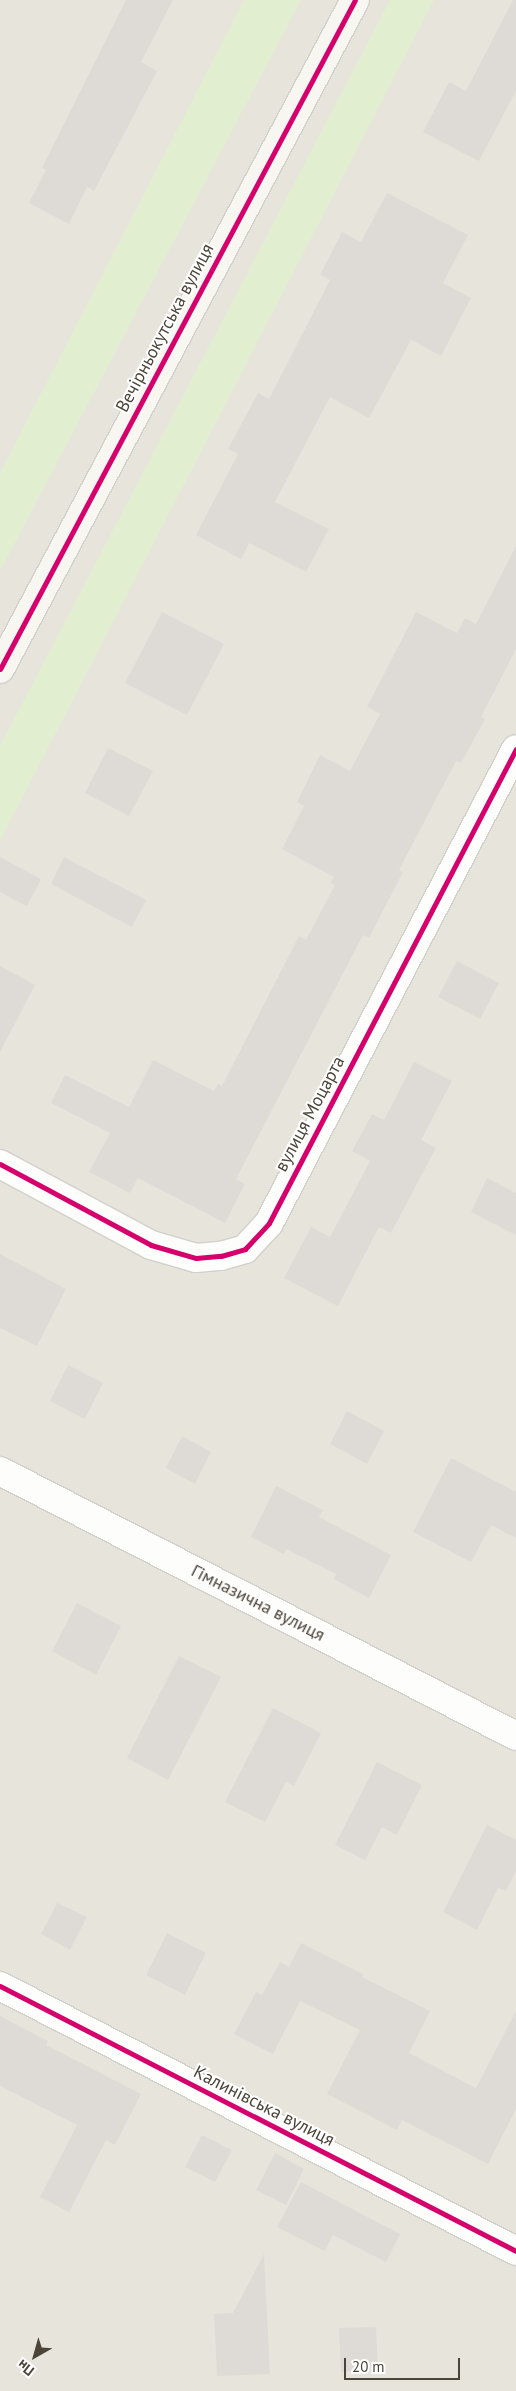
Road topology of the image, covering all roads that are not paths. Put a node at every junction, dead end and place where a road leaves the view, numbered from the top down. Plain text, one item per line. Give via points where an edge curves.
1 (355, 0) edge
2 (0, 669) edge
3 (516, 749) edge
4 (0, 1164) edge
5 (0, 1471) edge
6 (516, 1736) edge
7 (0, 1986) edge
8 (516, 2251) edge

1 - 2 street, Вечірньокутська вулиця
3 - 4 street, вулиця Моцарта via 269,1223 245,1249 221,1256 196,1258 151,1245
5 - 6 street, Гімназична вулиця
7 - 8 street, Калинівська вулиця

